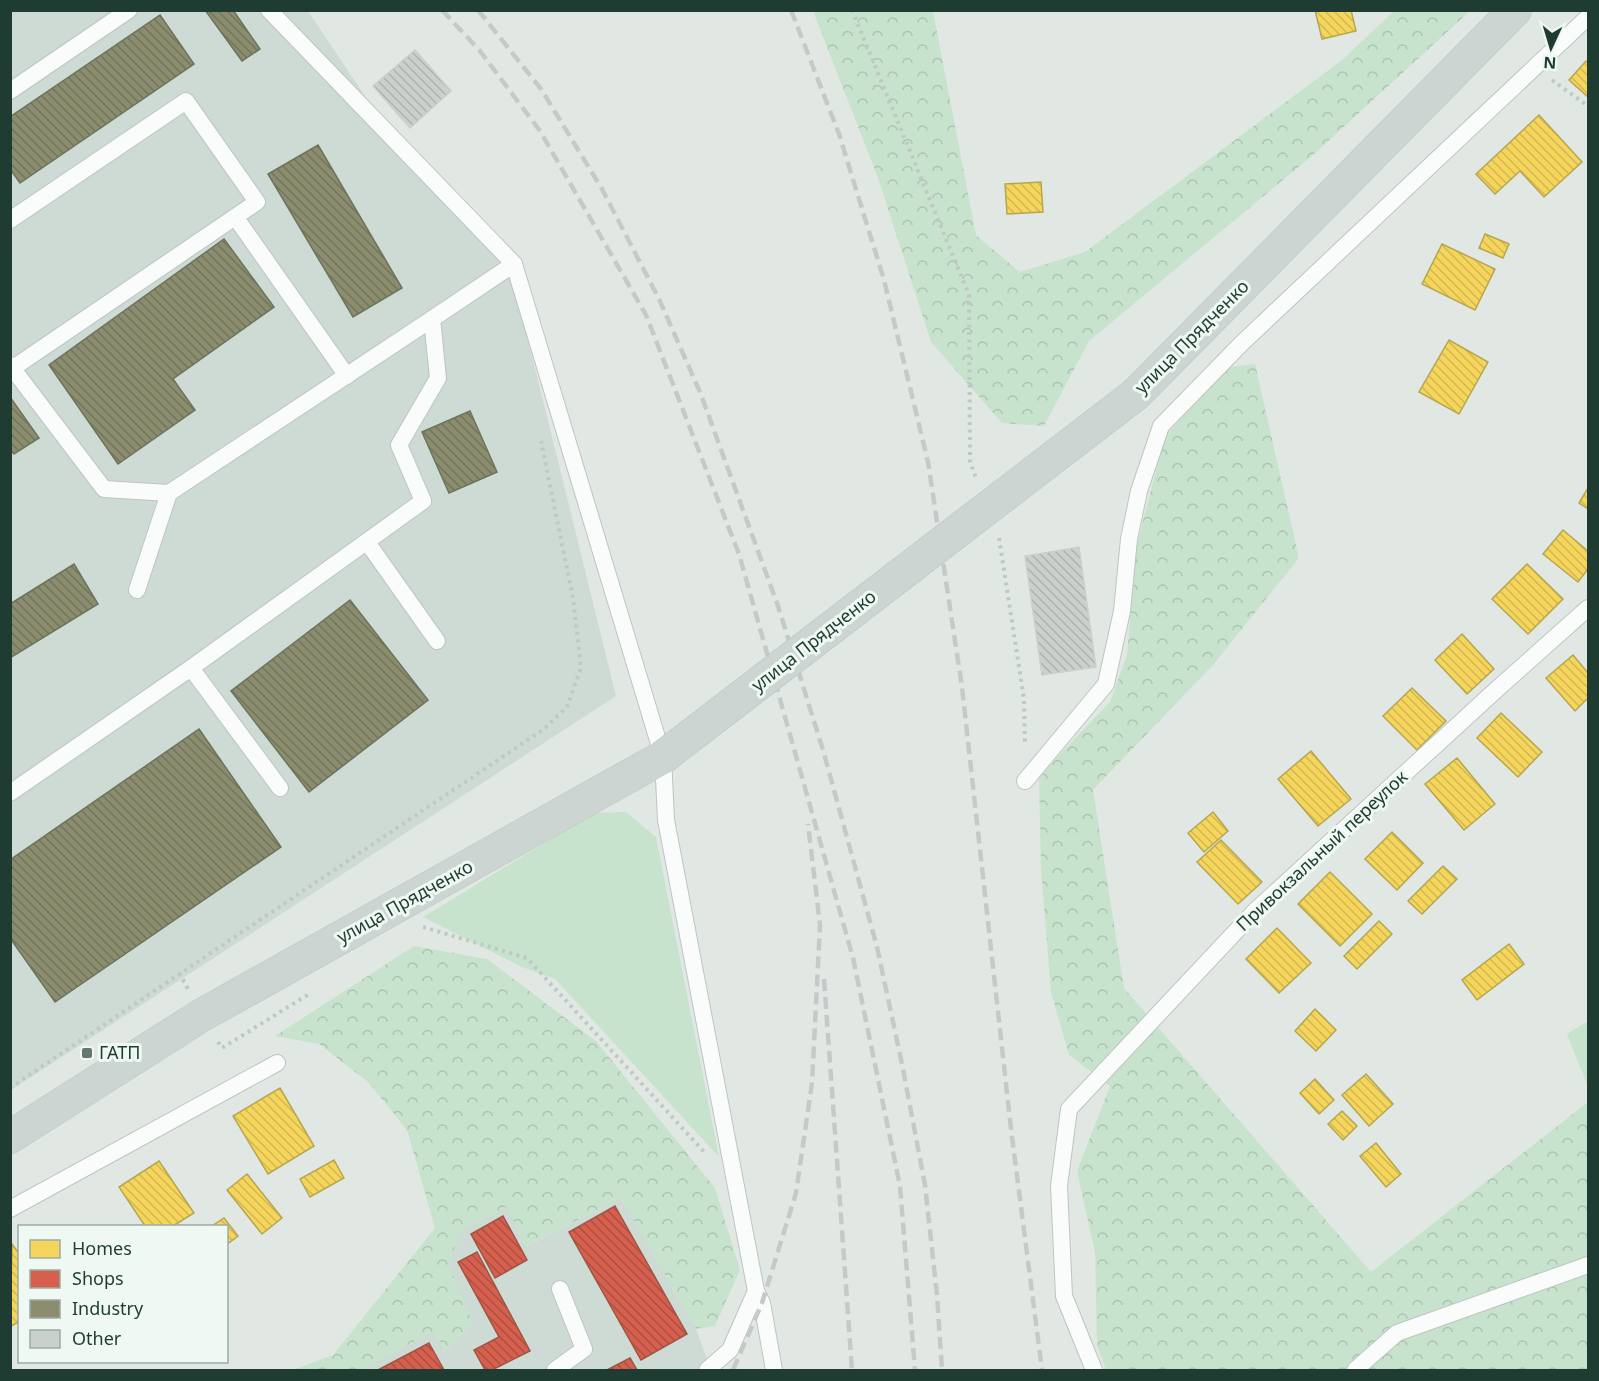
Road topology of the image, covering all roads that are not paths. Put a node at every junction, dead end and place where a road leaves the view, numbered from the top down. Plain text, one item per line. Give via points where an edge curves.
1 (129, 10) edge
2 (269, 10) edge
3 (1515, 10) edge
4 (1588, 17) edge
5 (10, 91) edge
6 (236, 218) junction
7 (10, 220) edge
8 (514, 264) junction
9 (432, 319) junction
10 (12, 367) edge
11 (347, 376) junction
12 (169, 493) junction
13 (367, 542) junction
14 (137, 590) dead end
15 (1588, 608) edge
16 (437, 641) dead end
17 (191, 668) junction
18 (663, 757) junction
19 (1025, 781) road end
20 (280, 788) dead end
21 (10, 793) edge
22 (278, 1063) dead end
23 (10, 1137) edge
24 (10, 1209) edge
25 (1588, 1265) edge
26 (560, 1289) dead end
27 (756, 1291) junction
28 (555, 1371) edge
29 (707, 1371) edge
30 (774, 1371) edge
31 (1094, 1371) edge
32 (1355, 1371) edge

1 - 5 lane
2 - 8 lane
3 - 18 main road, улица Прядченко, bridge via 1136,394
4 - 19 lane via 1242,343 1161,426 1139,491 1129,538 1122,611 1106,684
6 - 7 lane via 257,202 186,101
6 - 10 lane
6 - 11 lane
8 - 9 lane
8 - 18 lane
9 - 11 lane
9 - 13 lane via 438,378 399,445 423,501
10 - 12 lane via 104,489
11 - 12 lane
12 - 14 lane
13 - 16 lane
13 - 17 lane
15 - 31 lane, Привокзальный переулок via 1255,911 1069,1109 1059,1186 1064,1296
17 - 20 lane
17 - 21 lane
18 - 23 main road, улица Прядченко via 202,1015
18 - 27 lane via 666,820
22 - 24 lane
25 - 32 lane via 1396,1333
26 - 28 lane via 584,1349
27 - 29 lane via 730,1350
27 - 30 lane via 762,1303

